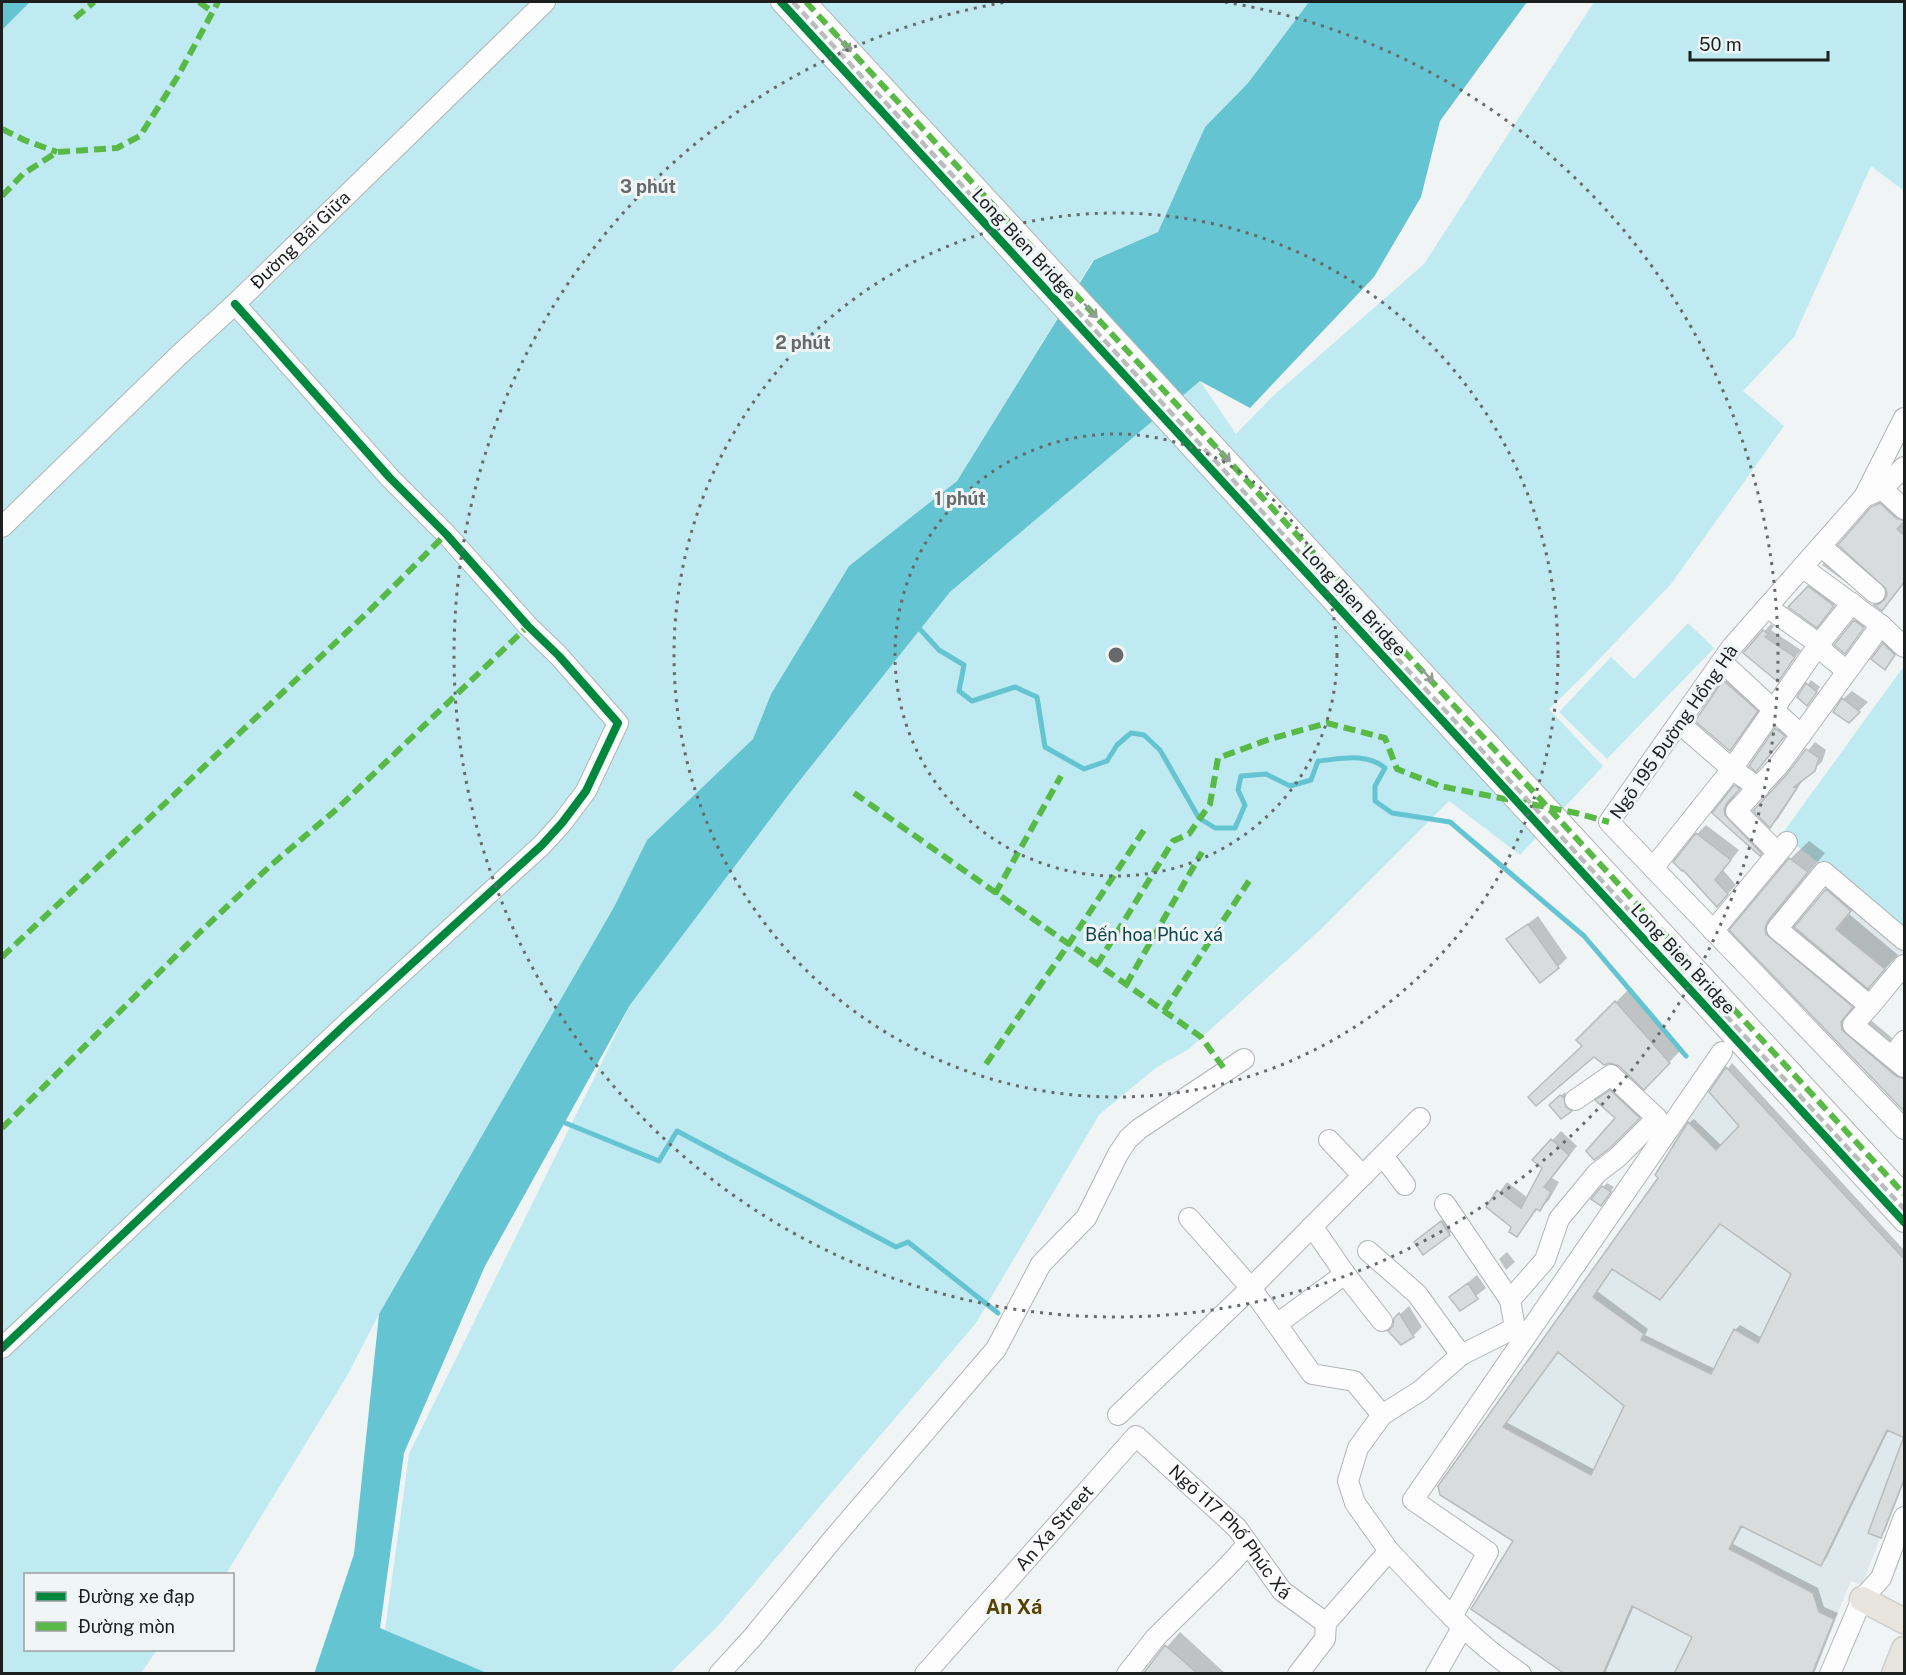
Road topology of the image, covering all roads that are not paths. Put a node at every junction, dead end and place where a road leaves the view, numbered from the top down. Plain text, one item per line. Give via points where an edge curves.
1 (545, 2) edge
2 (781, 2) edge
3 (806, 2) edge
4 (235, 304) junction
5 (1905, 418) edge
6 (1905, 466) edge
7 (1873, 493) junction
8 (1905, 509) edge
9 (2, 527) edge
10 (1822, 547) junction
11 (1803, 567) junction
12 (1875, 593) dead end
13 (1852, 603) junction
14 (1767, 607) junction
15 (1881, 625) junction
16 (1819, 644) junction
17 (1905, 647) edge
18 (1722, 662) junction
19 (1847, 671) junction
20 (1774, 710) junction
21 (1678, 723) junction
22 (1801, 735) junction
23 (1732, 769) junction
24 (1759, 788) junction
25 (1653, 868) junction
26 (1713, 930) junction
27 (1905, 940) edge
28 (1901, 977) edge
29 (1870, 1006) junction
30 (1905, 1041) edge
31 (1722, 1052) dead end
32 (1244, 1059) dead end
33 (1898, 1062) edge
34 (1575, 1100) dead end
35 (1420, 1118) dead end
36 (1905, 1128) edge
37 (1329, 1140) dead end
38 (1383, 1156) junction
39 (1363, 1176) junction
40 (1405, 1185) dead end
41 (1905, 1194) edge
42 (1445, 1204) dead end
43 (1189, 1218) dead end
44 (1905, 1222) edge
45 (1312, 1226) junction
46 (1368, 1251) dead end
47 (1345, 1274) junction
48 (1251, 1288) junction
49 (1510, 1300) junction
50 (1382, 1321) dead end
51 (1277, 1324) junction
52 (2, 1348) edge
53 (1461, 1355) junction
54 (1118, 1415) dead end
55 (1382, 1415) junction
56 (1136, 1436) joint
57 (1905, 1517) edge
58 (1248, 1544) junction
59 (1389, 1551) junction
60 (1862, 1599) junction
61 (1905, 1621) edge
62 (1457, 1622) junction
63 (1326, 1623) junction
64 (1905, 1649) edge
65 (719, 1674) edge
66 (925, 1674) edge
67 (1127, 1674) edge
68 (1298, 1674) edge
69 (1436, 1674) edge
70 (1521, 1674) edge
71 (1830, 1674) edge
72 (1894, 1674) edge

1 - 4 street, Đường Bãi Giữa
2 - 44 street, Long Bien Bridge
3 -> 41 street, Long Bien Bridge
4 - 9 street, Đường Bãi Giữa
4 - 52 street via 618,723 586,791 542,845
5 - 7 street
6 - 7 street, Ngõ 195 Đường Hồng Hà
7 - 8 street
7 - 10 street, Ngõ 195 Đường Hồng Hà
10 - 11 street, Ngõ 195 Đường Hồng Hà
10 - 12 street
11 - 13 street
11 - 14 street, Ngõ 195 Đường Hồng Hà
13 - 15 street
13 - 16 street
14 - 16 street
14 - 18 street, Ngõ 195 Đường Hồng Hà
15 - 17 street
15 - 19 street
16 - 19 street
16 - 20 street
18 - 20 street
18 - 21 street, Ngõ 195 Đường Hồng Hà
19 - 22 street
20 - 22 street
20 - 23 street
21 - 23 street
21 - 25 street, Ngõ 195 Đường Hồng Hà via 1609,822
22 - 24 street
23 - 24 street
23 - 25 street
24 - 26 street via 1736,812 1782,847
25 - 26 street, Ngõ 195 Đường Hồng Hà
26 - 36 street, Ngõ 195 Đường Hồng Hà
27 - 29 street via 1824,872 1777,929
28 - 29 street
29 - 33 street via 1853,1025
30 - 33 street
31 - 62 street via 1413,1500 1488,1552
32 - 65 street via 1128,1139 1086,1218 1041,1264 996,1349
34 - 49 street via 1611,1075 1657,1119 1597,1173 1559,1219 1545,1260
35 - 38 street
37 - 39 street
38 - 39 street
38 - 40 street
39 - 45 street
42 - 49 street
43 - 48 street
45 - 47 street
45 - 48 street
46 - 53 street via 1418,1294
47 - 50 street
47 - 51 street
48 - 51 street
48 - 54 street
49 - 53 street via 1515,1328
51 - 55 street via 1312,1374 1354,1381
53 - 55 street via 1419,1391
55 - 59 street via 1358,1448 1348,1481 1355,1503
56 - 58 street, Ngõ 117 Phố Phúc Xá via 1237,1528
56 - 66 street, An Xa Street
57 - 60 street via 1881,1578
58 - 63 street, Ngõ 117 Phố Phúc Xá via 1282,1591
58 - 67 street via 1156,1636
59 - 62 street
59 - 63 street
60 - 61 main road
60 - 71 street
62 - 69 street
62 - 70 street
63 - 68 street via 1325,1639
64 - 72 main road

